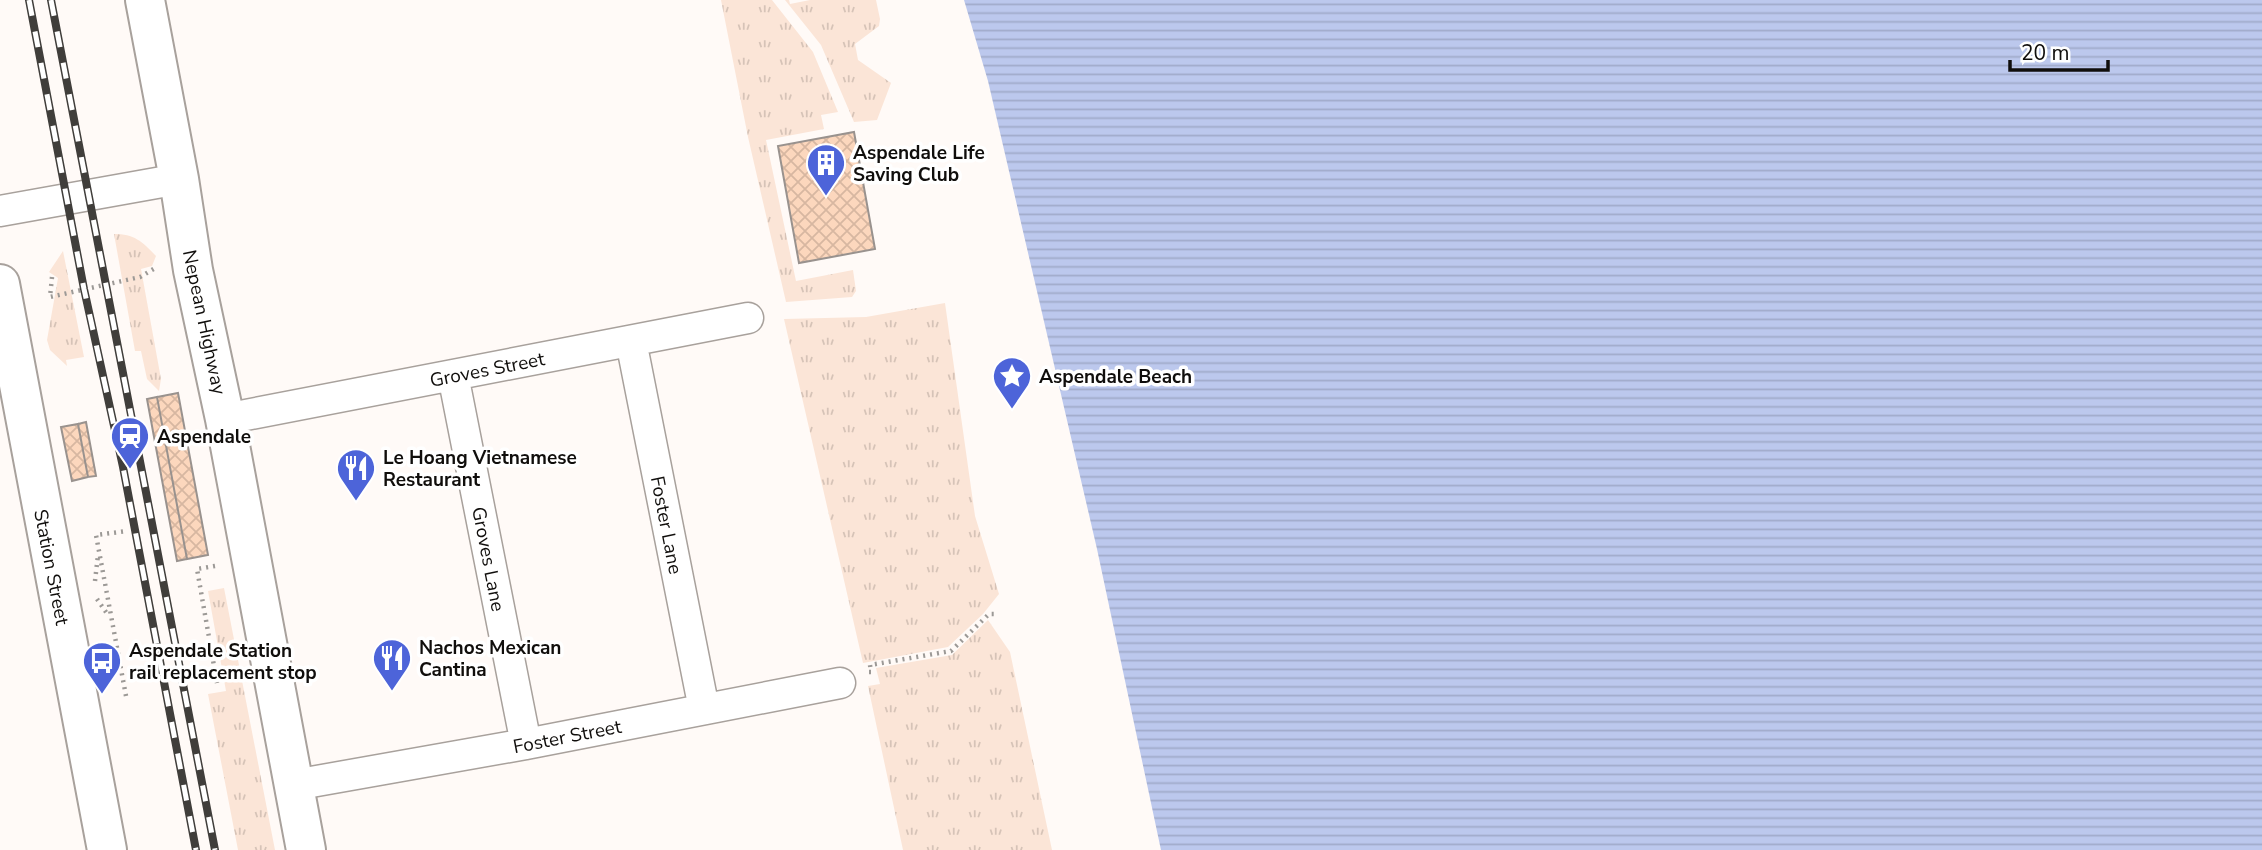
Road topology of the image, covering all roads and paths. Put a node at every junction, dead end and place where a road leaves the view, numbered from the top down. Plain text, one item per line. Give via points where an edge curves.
1 (145, 0) edge
2 (179, 179) junction
3 (0, 211) edge
4 (161, 265) dead end
5 (52, 277) dead end
6 (0, 285) edge
7 (748, 318) dead end
8 (631, 341) junction
9 (453, 375) junction
10 (9, 386) edge
11 (225, 419) junction
12 (127, 531) dead end
13 (99, 551) junction
14 (215, 566) dead end
15 (94, 583) dead end
16 (93, 594) dead end
17 (998, 614) dead end
18 (111, 618) junction
19 (850, 678) joint
20 (218, 683) dead end
21 (126, 696) dead end
22 (704, 709) junction
23 (526, 744) junction
24 (294, 785) junction
25 (107, 850) edge
26 (306, 850) edge

1 - 2 main road, Nepean Highway
2 - 3 street
2 - 11 main road, Nepean Highway
4 - 5 path via 140,277 50,297
6 - 10 main road, Station Street
7 - 8 street, Groves Street
8 - 9 street, Groves Street
8 - 22 street, Foster Lane
9 - 11 street, Groves Street
9 - 23 street, Groves Lane
10 - 25 main road, Station Street
11 - 24 main road, Nepean Highway
12 - 13 path via 96,535
13 - 15 path
13 - 18 path
14 - 20 path via 197,569
16 - 18 path
17 - 19 path via 989,614 951,651 870,665 871,671
18 - 21 path
19 - 22 street, Foster Street
22 - 23 street, Foster Street
23 - 24 street, Foster Street
24 - 26 main road, Nepean Highway

